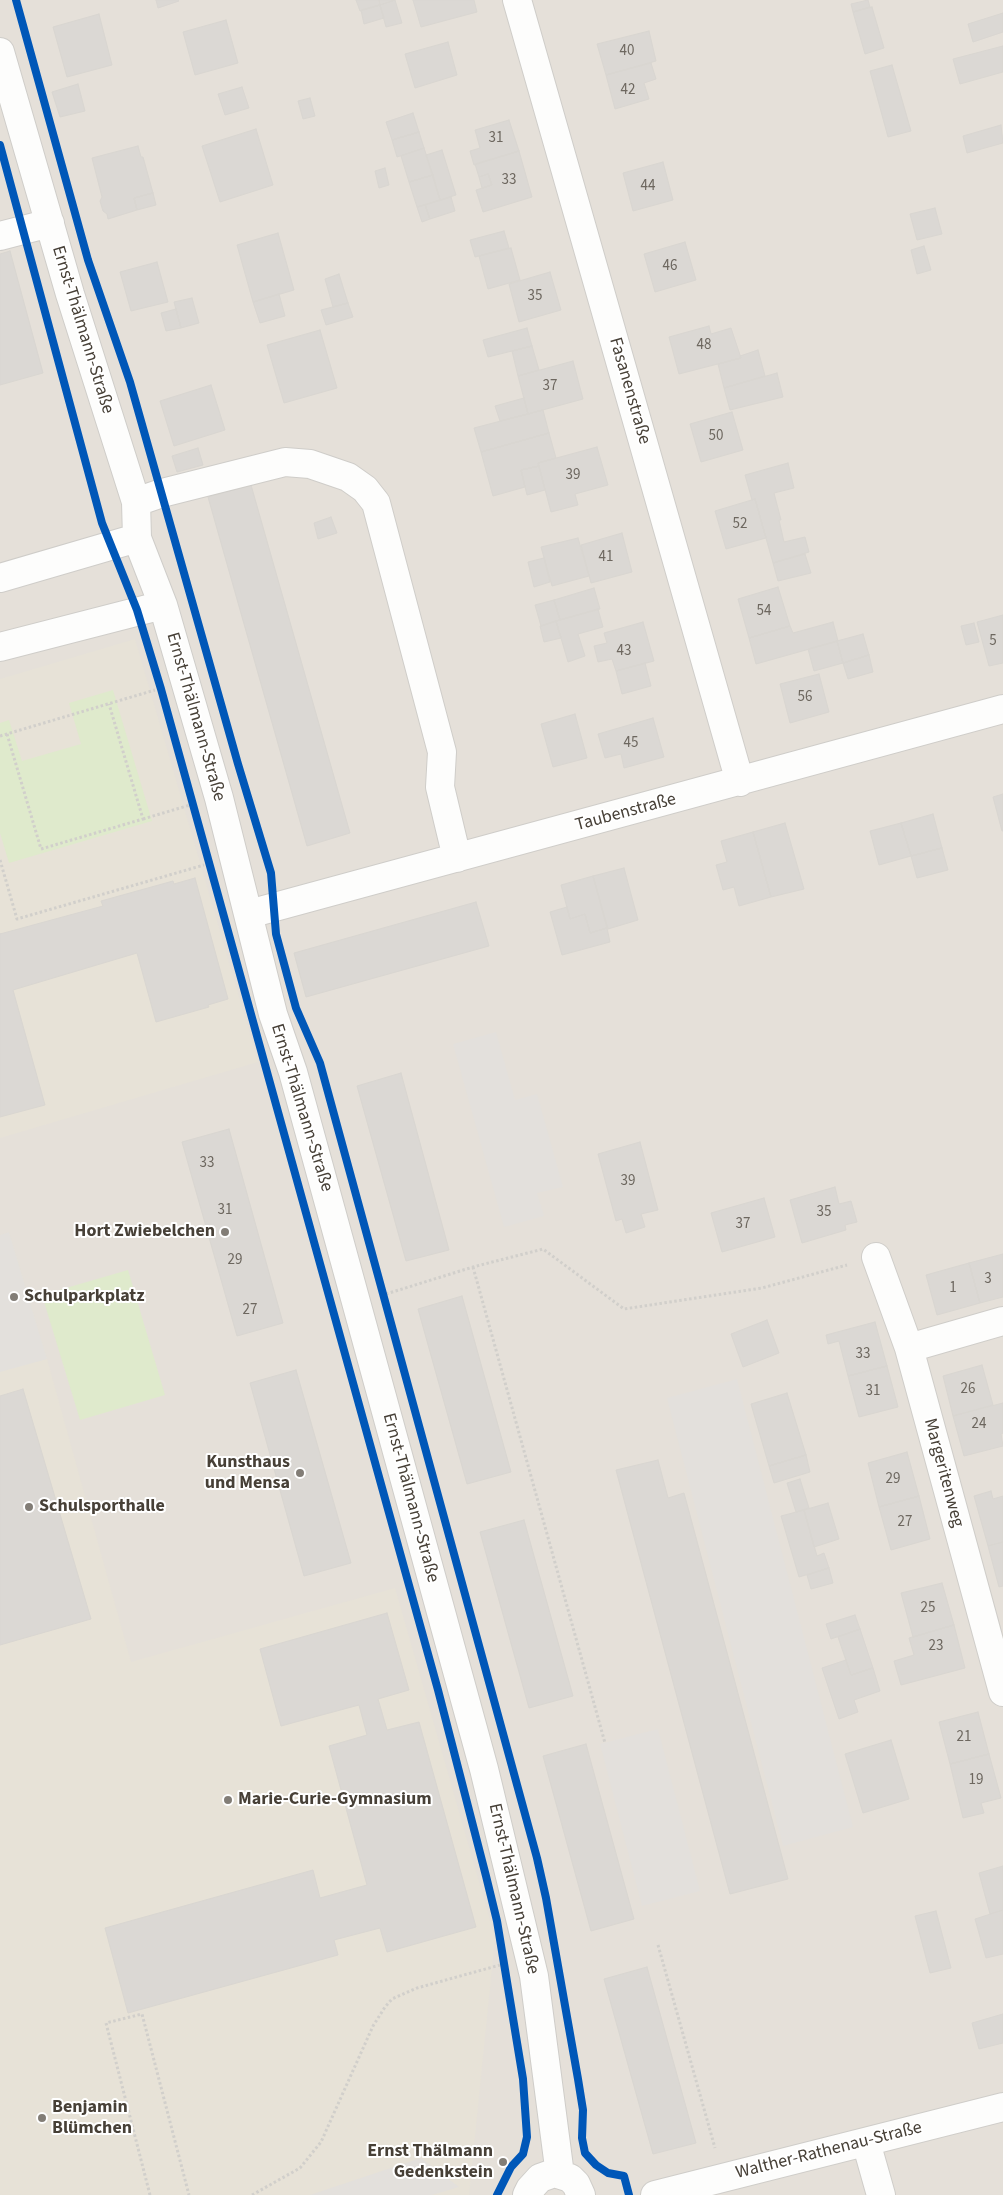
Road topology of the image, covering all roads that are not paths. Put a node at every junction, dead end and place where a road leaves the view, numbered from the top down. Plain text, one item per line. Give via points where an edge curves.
1 (518, 0) edge
2 (0, 52) edge
3 (50, 222) junction
4 (0, 236) edge
5 (136, 502) junction
6 (137, 538) junction
7 (0, 578) edge
8 (163, 605) junction
9 (0, 648) edge
10 (1003, 709) edge
11 (740, 782) junction
12 (457, 858) junction
13 (249, 914) junction
14 (876, 1257) road end
15 (1003, 1321) edge
16 (909, 1348) junction
17 (1003, 1692) edge
18 (1003, 2107) edge
19 (866, 2142) junction
20 (560, 2175) junction
21 (527, 2195) edge
22 (581, 2195) edge
23 (655, 2195) edge
24 (881, 2195) edge

1 - 11 street, Fasanenstraße
2 - 3 street, Ernst-Thälmann-Straße
3 - 4 street
3 - 5 street, Ernst-Thälmann-Straße
5 - 6 street, Ernst-Thälmann-Straße
5 - 12 street via 285,462 310,464 348,477 365,489 376,503 442,752 440,787
6 - 7 street
6 - 8 street, Ernst-Thälmann-Straße
8 - 9 street
8 - 13 street, Ernst-Thälmann-Straße
10 - 11 street, Taubenstraße
11 - 12 street, Taubenstraße
12 - 13 street, Taubenstraße
13 - 20 street, Ernst-Thälmann-Straße via 272,1014 293,1072 508,1864 534,1976
14 - 16 street, Margeritenweg
15 - 16 street
16 - 17 street, Margeritenweg
18 - 19 street, Walther-Rathenau-Straße
19 - 23 street, Walther-Rathenau-Straße
19 - 24 street
20 - 21 street via 540,2178
20 - 22 street via 570,2178

